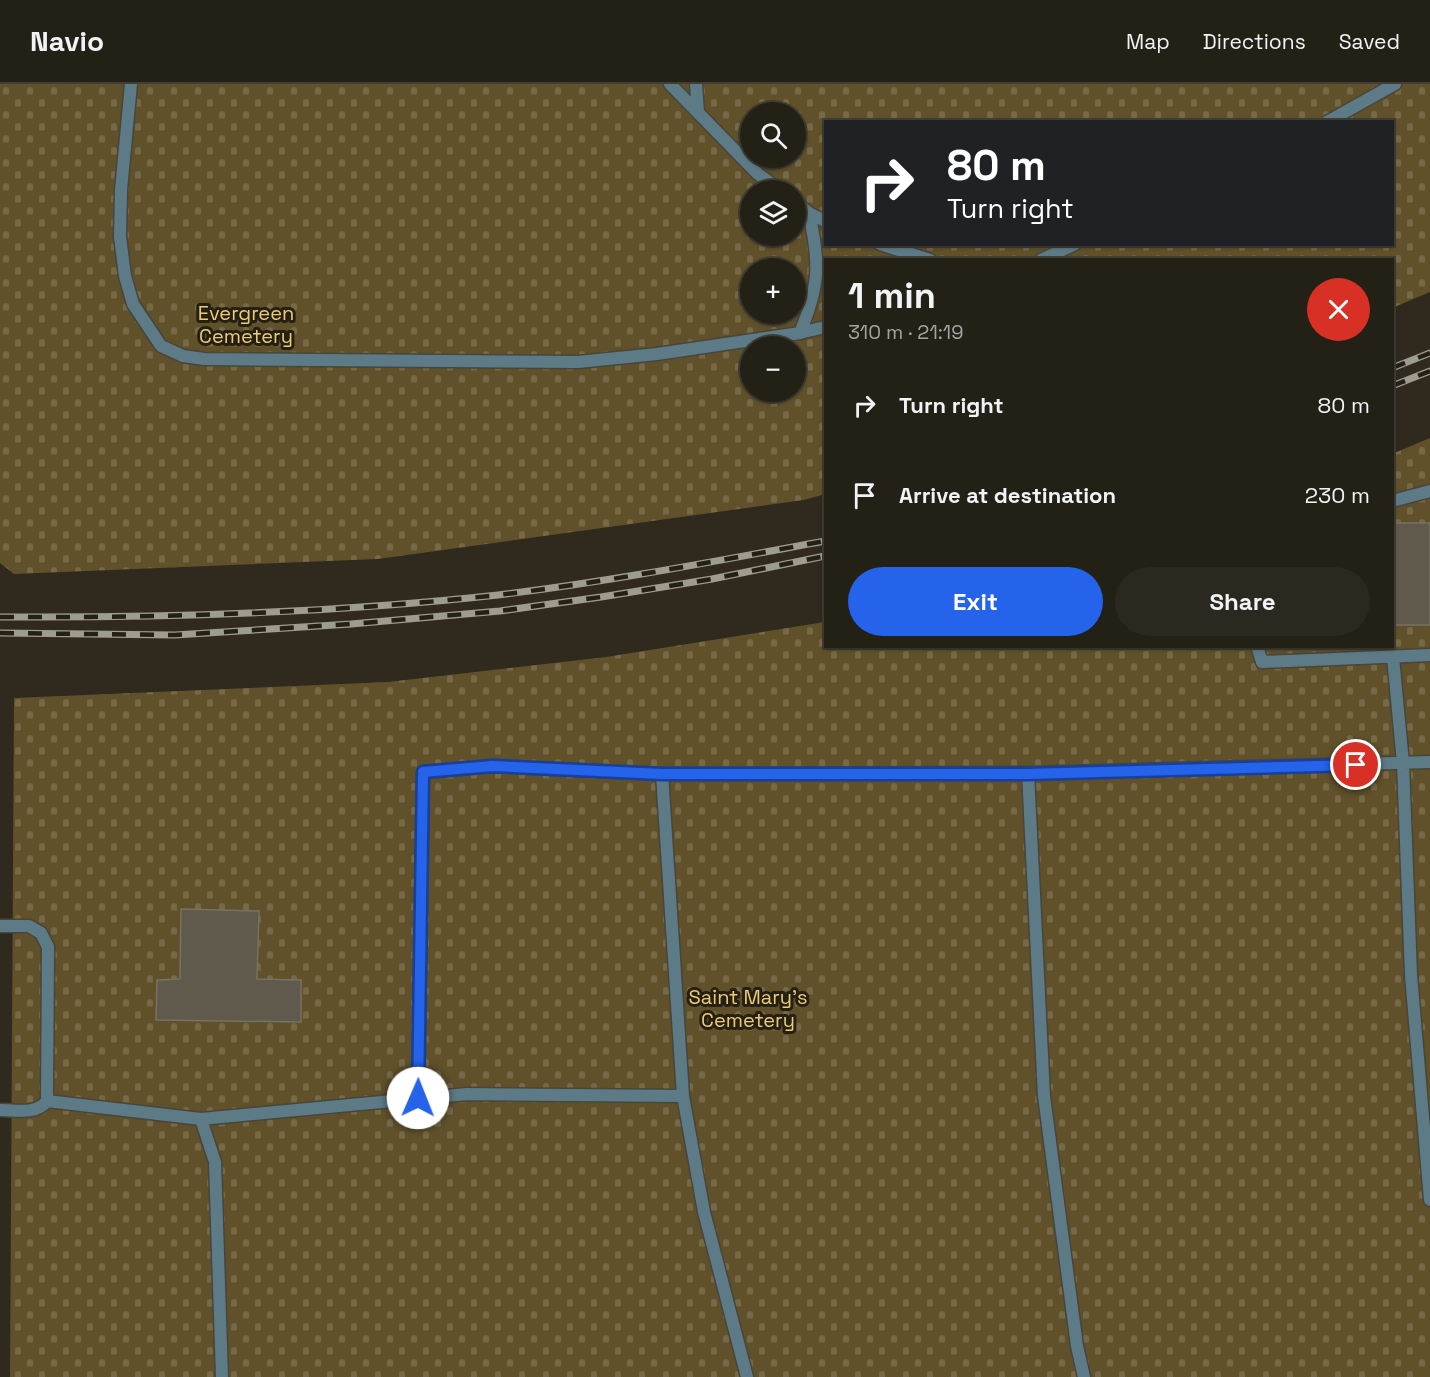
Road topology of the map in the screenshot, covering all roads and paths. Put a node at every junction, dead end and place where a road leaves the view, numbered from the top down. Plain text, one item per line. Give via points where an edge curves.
1 (131, 84) edge
2 (670, 84) edge
3 (696, 84) edge
4 (1395, 84) edge
5 (698, 113) junction
6 (1331, 120) edge
7 (766, 180) edge
8 (806, 211) edge
9 (809, 213) junction
10 (824, 220) edge
11 (886, 246) edge
12 (1071, 246) edge
13 (924, 258) edge
14 (1045, 258) edge
15 (824, 327) edge
16 (800, 333) junction
17 (1430, 491) edge
18 (1394, 500) edge
19 (1258, 648) edge
20 (1430, 655) edge
21 (1393, 657) junction
22 (1430, 762) edge
23 (1403, 763) junction
24 (662, 774) junction
25 (1028, 774) junction
26 (0, 926) edge
27 (683, 1096) junction
28 (418, 1098) junction
29 (47, 1101) junction
30 (0, 1110) edge
31 (201, 1119) junction
32 (1430, 1200) edge
33 (222, 1377) edge
34 (747, 1377) edge
35 (1084, 1377) edge

1 - 16 lane via 120,214 125,276 133,304 161,346 183,356 578,362
2 - 5 lane
3 - 5 lane
4 - 6 lane
5 - 7 lane
8 - 9 lane
9 - 10 lane
9 - 16 lane via 817,248 817,277
11 - 13 lane
12 - 14 lane
15 - 16 lane
17 - 18 lane
19 - 21 lane via 1262,662
20 - 21 lane
21 - 23 lane
22 - 23 lane
23 - 25 lane
23 - 32 lane via 1411,975
24 - 25 lane
24 - 27 lane
24 - 28 lane via 492,766 423,772
25 - 35 lane via 1044,1096
26 - 29 lane via 29,926 41,933 48,947
27 - 28 lane via 467,1094
27 - 34 lane via 704,1212
28 - 31 lane
29 - 30 lane via 42,1108 30,1111
29 - 31 lane
31 - 33 lane via 215,1162

